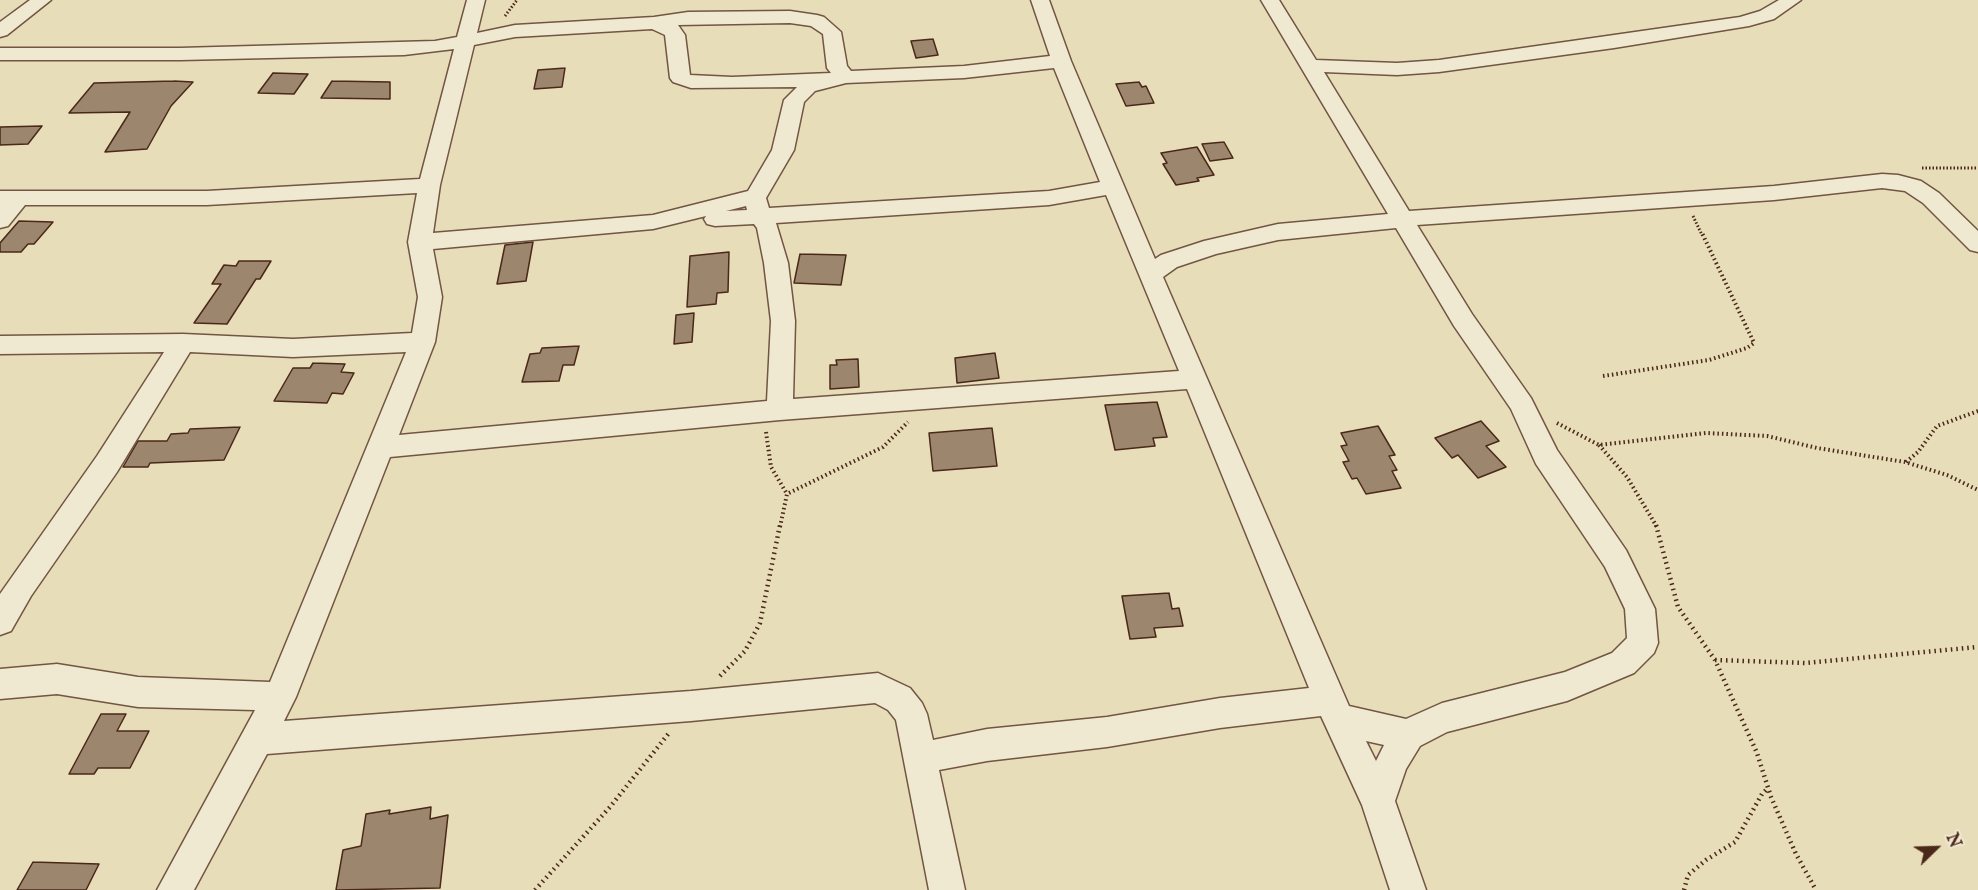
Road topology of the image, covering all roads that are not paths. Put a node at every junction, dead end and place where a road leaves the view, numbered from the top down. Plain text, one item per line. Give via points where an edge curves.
1 (42, 0) edge
2 (476, 0) edge
3 (1040, 0) edge
4 (1270, 0) edge
5 (1792, 0) edge
6 (654, 23) junction
7 (0, 31) edge
8 (467, 42) junction
9 (0, 54) edge
10 (1061, 61) junction
11 (1311, 66) junction
12 (836, 78) junction
13 (429, 185) junction
14 (1114, 187) junction
15 (9, 198) edge
16 (758, 206) junction
17 (1403, 219) junction
18 (0, 221) edge
19 (420, 242) junction
20 (1978, 244) edge
21 (1150, 275) junction
22 (423, 342) junction
23 (183, 343) junction
24 (0, 345) edge
25 (1196, 380) junction
26 (780, 410) junction
27 (380, 447) junction
28 (0, 621) edge
29 (0, 684) edge
30 (280, 697) junction
31 (1334, 710) junction
32 (1408, 735) junction
33 (257, 739) junction
34 (920, 758) junction
35 (1378, 801) junction
36 (175, 890) edge
37 (946, 890) edge
38 (1408, 890) edge

1 - 7 street
2 - 8 street
3 - 10 street
4 - 11 street
5 - 11 street via 1767,15 1742,22 1614,42 1429,67
6 - 8 street via 514,31
6 - 12 street via 671,29 675,35 680,78 691,82
6 - 12 street via 764,16 817,21 832,32
8 - 9 street via 368,50
8 - 13 street
10 - 12 street via 964,72
10 - 14 street
11 - 17 street
12 - 16 street via 808,87 794,100 783,150
13 - 15 street via 207,198
13 - 19 street
14 - 16 street via 1049,198
14 - 21 street
15 - 18 street
16 - 19 street via 653,222
16 - 26 street via 768,228 776,264 783,321
17 - 20 street via 1898,182 1931,198
17 - 21 street via 1278,232 1168,261
17 - 32 street via 1463,320 1522,405 1546,456 1616,559 1640,609 1642,643 1623,663 1567,686 1442,718
19 - 22 street via 430,297
21 - 25 street
22 - 23 street via 293,348
22 - 27 street
23 - 24 street
23 - 28 street via 107,464
25 - 26 street
25 - 31 street
26 - 27 street
27 - 30 street
29 - 30 street via 57,679 138,692
30 - 33 street
31 - 32 street
31 - 34 street via 1220,713
31 - 35 street
32 - 35 street via 1392,762
33 - 34 street via 878,688 899,699 911,714
33 - 36 street
34 - 37 street
35 - 38 street

